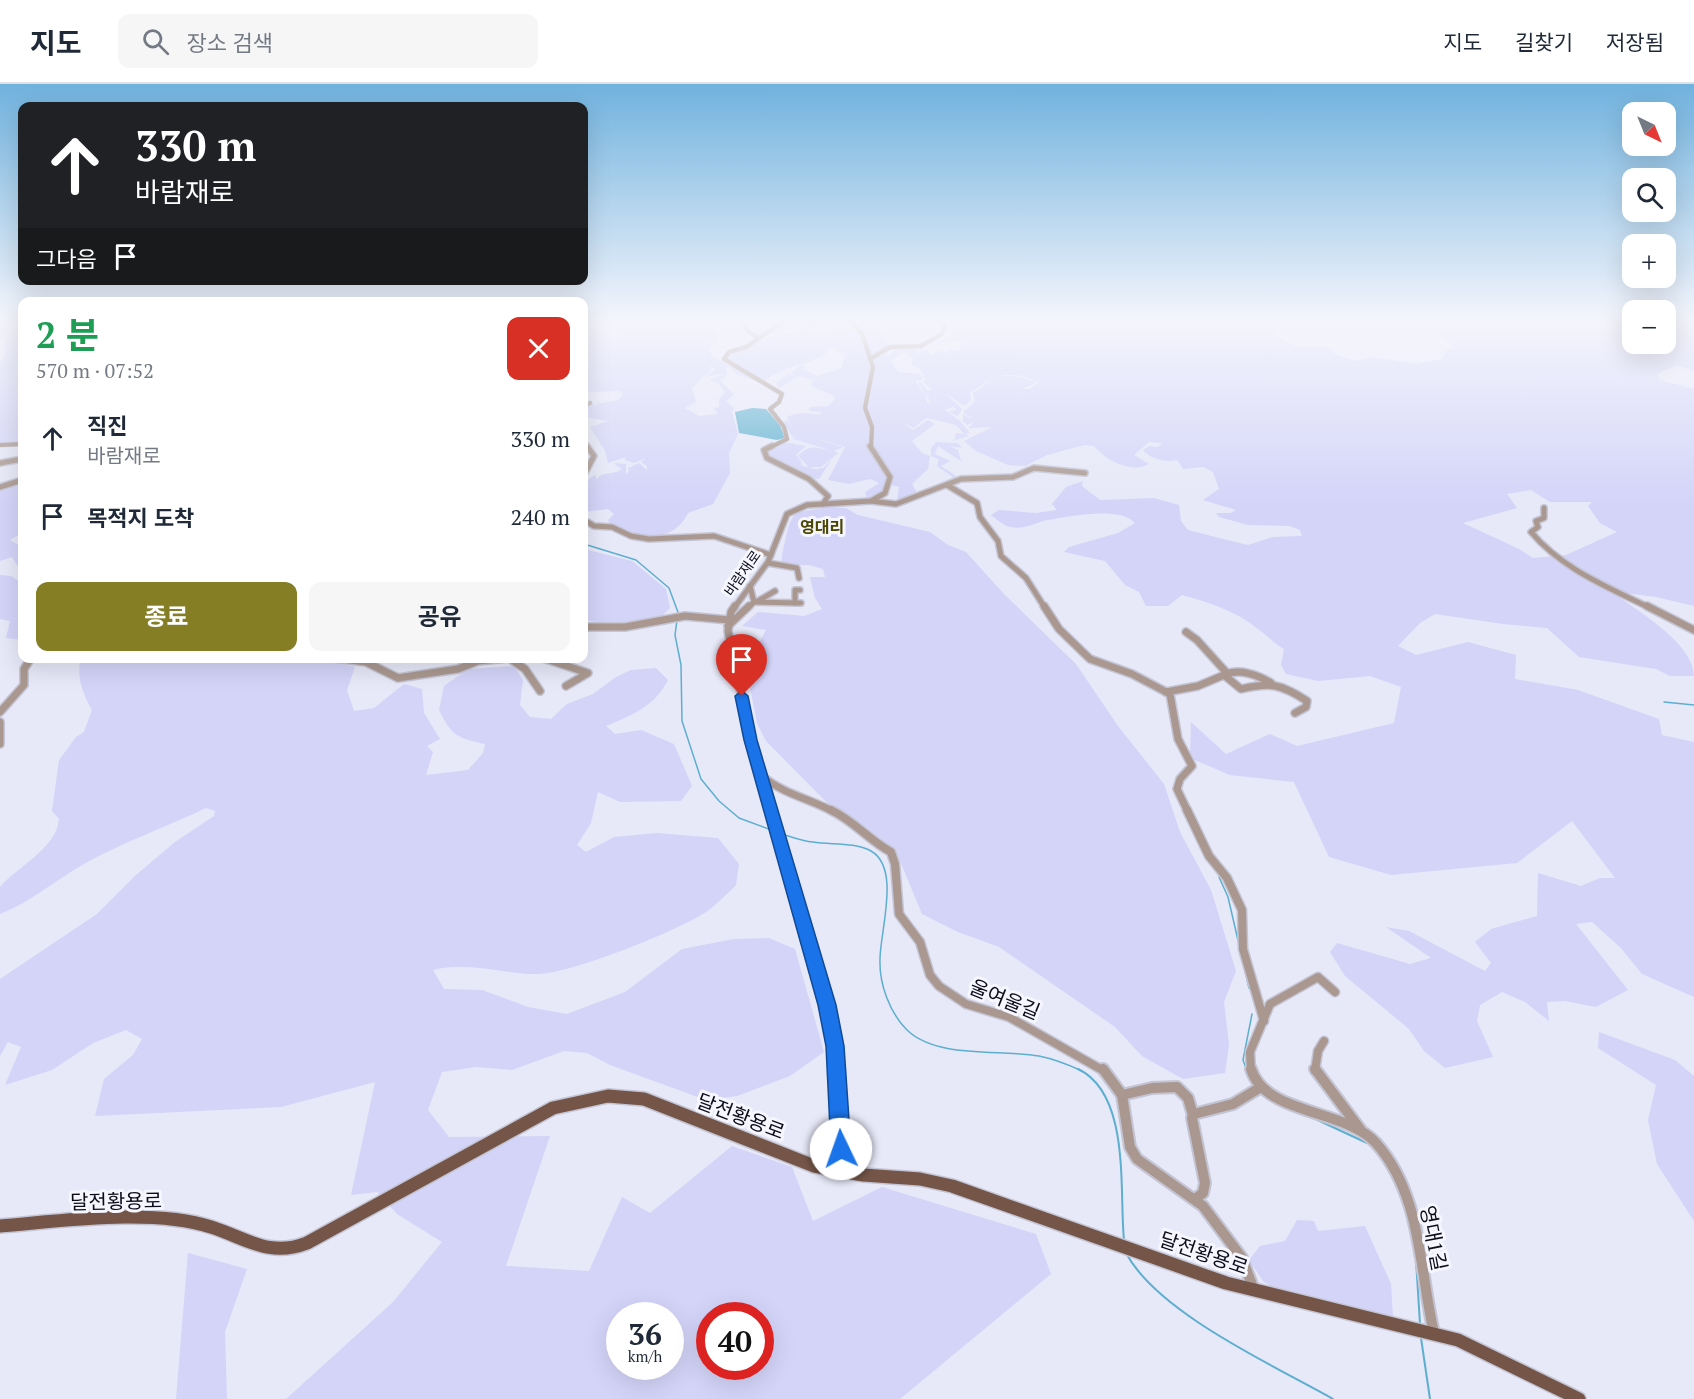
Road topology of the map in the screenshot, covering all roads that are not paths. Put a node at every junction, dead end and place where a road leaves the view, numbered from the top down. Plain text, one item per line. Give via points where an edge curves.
1 (763, 382) edge
2 (870, 382) edge
3 (18, 444) edge
4 (0, 445) edge
5 (588, 448) edge
6 (18, 460) edge
7 (0, 463) edge
8 (588, 467) edge
9 (1085, 473) dead end
10 (18, 481) edge
11 (947, 485) junction
12 (0, 487) edge
13 (871, 501) junction
14 (823, 504) junction
15 (1544, 508) dead end
16 (588, 522) edge
17 (771, 555) junction
18 (768, 562) junction
19 (799, 578) dead end
20 (750, 586) junction
21 (800, 590) dead end
22 (775, 591) dead end
23 (755, 602) junction
24 (729, 623) junction
25 (588, 627) edge
26 (1694, 630) edge
27 (1186, 632) dead end
28 (28, 663) edge
29 (368, 663) edge
30 (473, 663) edge
31 (516, 663) edge
32 (558, 663) edge
33 (1225, 674) junction
34 (1273, 685) junction
35 (566, 686) dead end
36 (540, 691) dead end
37 (1166, 692) junction
38 (0, 712) edge
39 (1295, 713) dead end
40 (0, 722) edge
41 (0, 744) edge
42 (762, 776) junction
43 (1335, 993) dead end
44 (1264, 1021) junction
45 (1324, 1041) dead end
46 (1259, 1088) junction
47 (1122, 1095) junction
48 (1193, 1115) junction
49 (1360, 1129) junction
50 (842, 1171) junction
51 (1195, 1199) junction
52 (0, 1226) edge
53 (1254, 1290) junction
54 (1424, 1330) junction
55 (1580, 1399) edge

1 - 14 street via 782,394 770,409 788,436 767,446 767,458 826,491 828,496
2 - 13 street via 865,408 872,427 869,445 890,477 885,495
3 - 4 street
5 - 8 street via 594,456
6 - 7 street
9 - 11 street, 바람재로 via 1034,468 1013,477 980,477
10 - 12 street
11 - 13 street, 바람재로 via 892,505
11 - 37 street via 977,503 980,517 998,540 1001,556 1026,578 1072,642 1090,659
13 - 14 street, 바람재로
14 - 17 street, 바람재로 via 797,508 787,514
15 - 26 street via 1544,518 1537,520 1538,527 1531,532 1541,544 1574,570
16 - 17 street via 649,539 714,536
17 - 18 street, 바람재로
18 - 19 street via 797,568
18 - 20 street, 바람재로
20 - 23 street
20 - 24 street, 바람재로 via 731,612
21 - 23 street via 795,590 798,603
22 - 23 street
23 - 24 street
24 - 25 street via 685,616 625,627
24 - 42 street via 751,740
27 - 33 street via 1195,635 1208,657
28 - 38 street via 24,685
29 - 30 street via 398,678
31 - 36 street via 525,669
32 - 35 street via 588,673
33 - 34 street via 1259,675
33 - 34 street via 1241,689
33 - 37 street via 1198,686
34 - 39 street via 1307,701 1306,707
37 - 44 street via 1172,703 1178,739 1192,766 1177,789 1209,856 1227,878 1242,910 1243,949
40 - 41 street
42 - 47 street, 울여울길 via 780,791 811,800 849,819 871,841 891,852 899,914 920,942 930,975 939,986 966,1004 1009,1017 1091,1059 1109,1075
42 - 50 street via 827,1005 835,1046
43 - 44 street via 1318,977 1270,1004
44 - 46 street via 1250,1051 1249,1064
45 - 49 street, 영대1길 via 1315,1072
46 - 48 street via 1233,1104
46 - 49 street, 영대1길
47 - 48 street via 1152,1088 1177,1088 1188,1098
47 - 51 street, 울여울길 via 1130,1147 1137,1159
48 - 51 street via 1205,1188
49 - 54 street, 영대1길 via 1388,1158 1415,1215 1428,1308
50 - 52 main road, 달전황용로 via 814,1166 644,1099 608,1096 553,1108 307,1243 283,1250 215,1226 131,1216
50 - 53 main road, 달전황용로 via 952,1186
51 - 53 street, 울여울길 via 1238,1252
53 - 54 main road, 달전황용로
54 - 55 main road, 달전황용로 via 1458,1340

